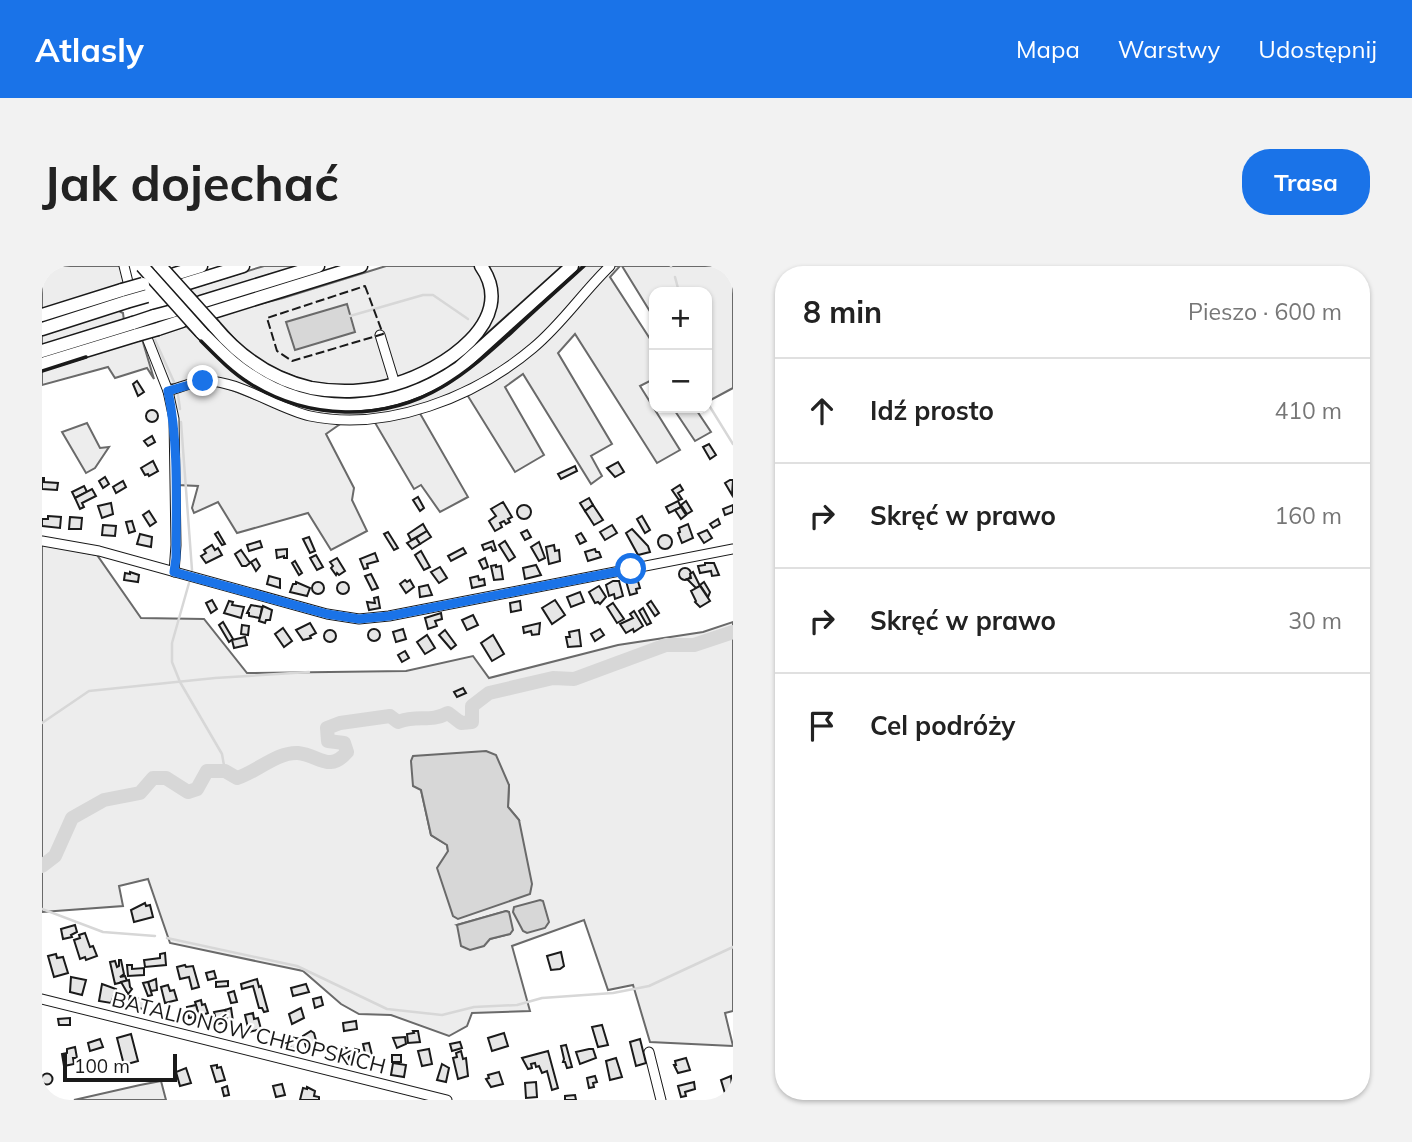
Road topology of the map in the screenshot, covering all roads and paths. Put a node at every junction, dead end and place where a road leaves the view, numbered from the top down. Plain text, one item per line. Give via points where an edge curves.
1 (124, 266) edge
2 (142, 266) edge
3 (160, 266) edge
4 (201, 266) edge
5 (243, 266) edge
6 (318, 266) edge
7 (361, 266) edge
8 (481, 266) edge
9 (572, 266) edge
10 (610, 266) edge
11 (175, 274) dead end
12 (184, 284) dead end
13 (149, 289) dead end
14 (126, 291) junction
15 (201, 302) dead end
16 (173, 311) dead end
17 (210, 313) dead end
18 (42, 315) edge
19 (182, 321) dead end
20 (156, 323) junction
21 (42, 329) edge
22 (139, 332) junction
23 (380, 335) dead end
24 (42, 351) edge
25 (42, 363) edge
26 (395, 384) junction
27 (168, 391) junction
28 (42, 541) edge
29 (733, 549) edge
30 (174, 572) junction
31 (42, 999) edge
32 (649, 1052) dead end
33 (447, 1100) edge
34 (661, 1100) edge

1 - 14 street
2 - 9 highway, bridge via 201,332 248,374 307,401 342,405 386,402 442,379
3 - 26 highway, bridge via 246,358 290,382 333,391
4 - 11 highway
5 - 12 highway
6 - 15 highway
7 - 17 highway
8 - 26 highway via 492,290 490,311 482,327 440,364
10 - 27 street via 534,347 503,371 436,404 392,415 340,419 309,416 225,383 203,381
13 - 14 highway, bridge
14 - 18 highway
14 - 21 highway
16 - 20 highway
19 - 20 highway
20 - 22 highway, bridge
22 - 24 highway
22 - 25 highway
22 - 27 street
23 - 26 street
27 - 30 street via 175,449
28 - 30 street
29 - 30 street via 368,619 327,614
31 - 33 street, BATALIONÓW CHŁOPSKICH
32 - 34 street

